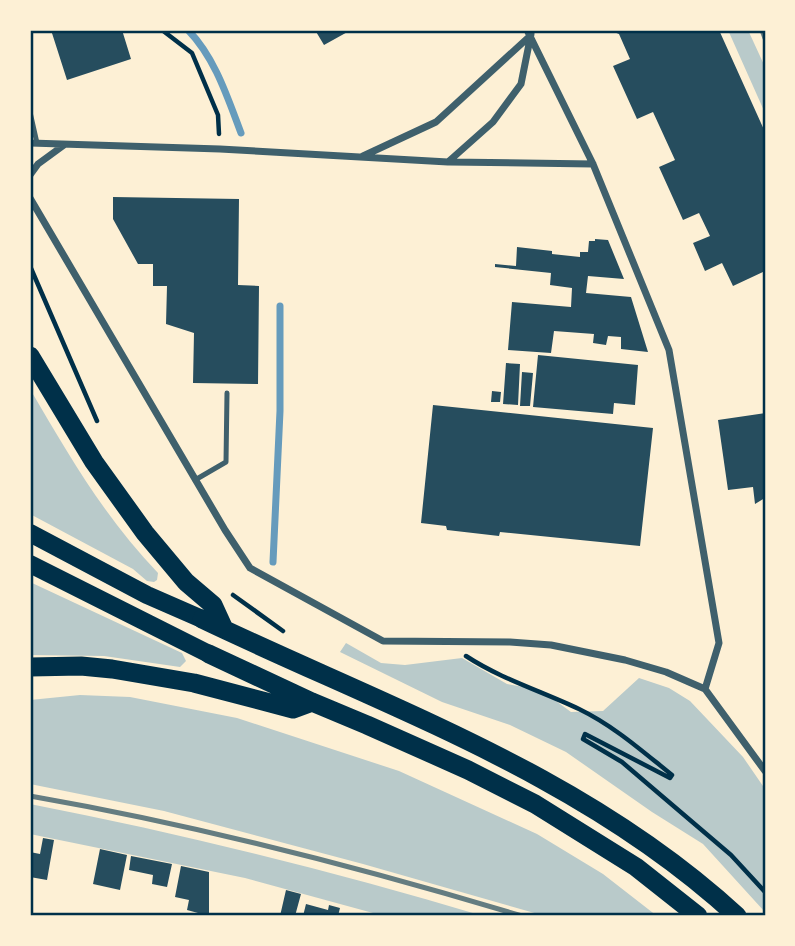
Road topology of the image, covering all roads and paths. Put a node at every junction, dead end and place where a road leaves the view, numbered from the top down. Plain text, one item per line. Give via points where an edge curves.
1 (162, 30) edge
2 (530, 32) edge
3 (30, 112) edge
4 (33, 143) edge
5 (64, 145) junction
6 (220, 149) junction
7 (359, 158) junction
8 (448, 162) junction
9 (593, 164) junction
10 (30, 175) edge
11 (30, 198) edge
12 (30, 356) edge
13 (227, 393) dead end
14 (195, 480) junction
15 (30, 533) edge
16 (30, 564) edge
17 (202, 619) joint
18 (224, 629) junction
19 (463, 642) junction
20 (209, 654) joint
21 (30, 667) edge
22 (705, 689) junction
23 (312, 702) junction
24 (765, 771) edge
25 (765, 892) edge
26 (698, 916) edge
27 (737, 916) edge

1 - 6 path via 192,53 218,115
2 - 7 street via 436,122
2 - 8 street via 521,84 493,122
2 - 9 street
3 - 4 lane
4 - 5 street
5 - 6 street
5 - 10 street
6 - 7 street
7 - 8 street
8 - 9 street
9 - 22 street via 669,350 719,643
11 - 14 street
12 - 18 highway via 94,462 186,582 214,604
13 - 14 lane via 226,462
14 - 19 street via 250,568 264,577 383,641
15 - 17 main road
16 - 20 main road
17 - 18 highway
18 - 27 highway via 561,788 636,835
19 - 22 street via 551,645 591,652 666,672
19 - 25 path via 466,656 475,662 580,710 620,733 672,775 670,778 585,734 583,739 622,762 732,855
20 - 23 highway
21 - 23 highway via 112,669 194,683 293,709
22 - 24 street
23 - 26 highway via 536,804 636,867

